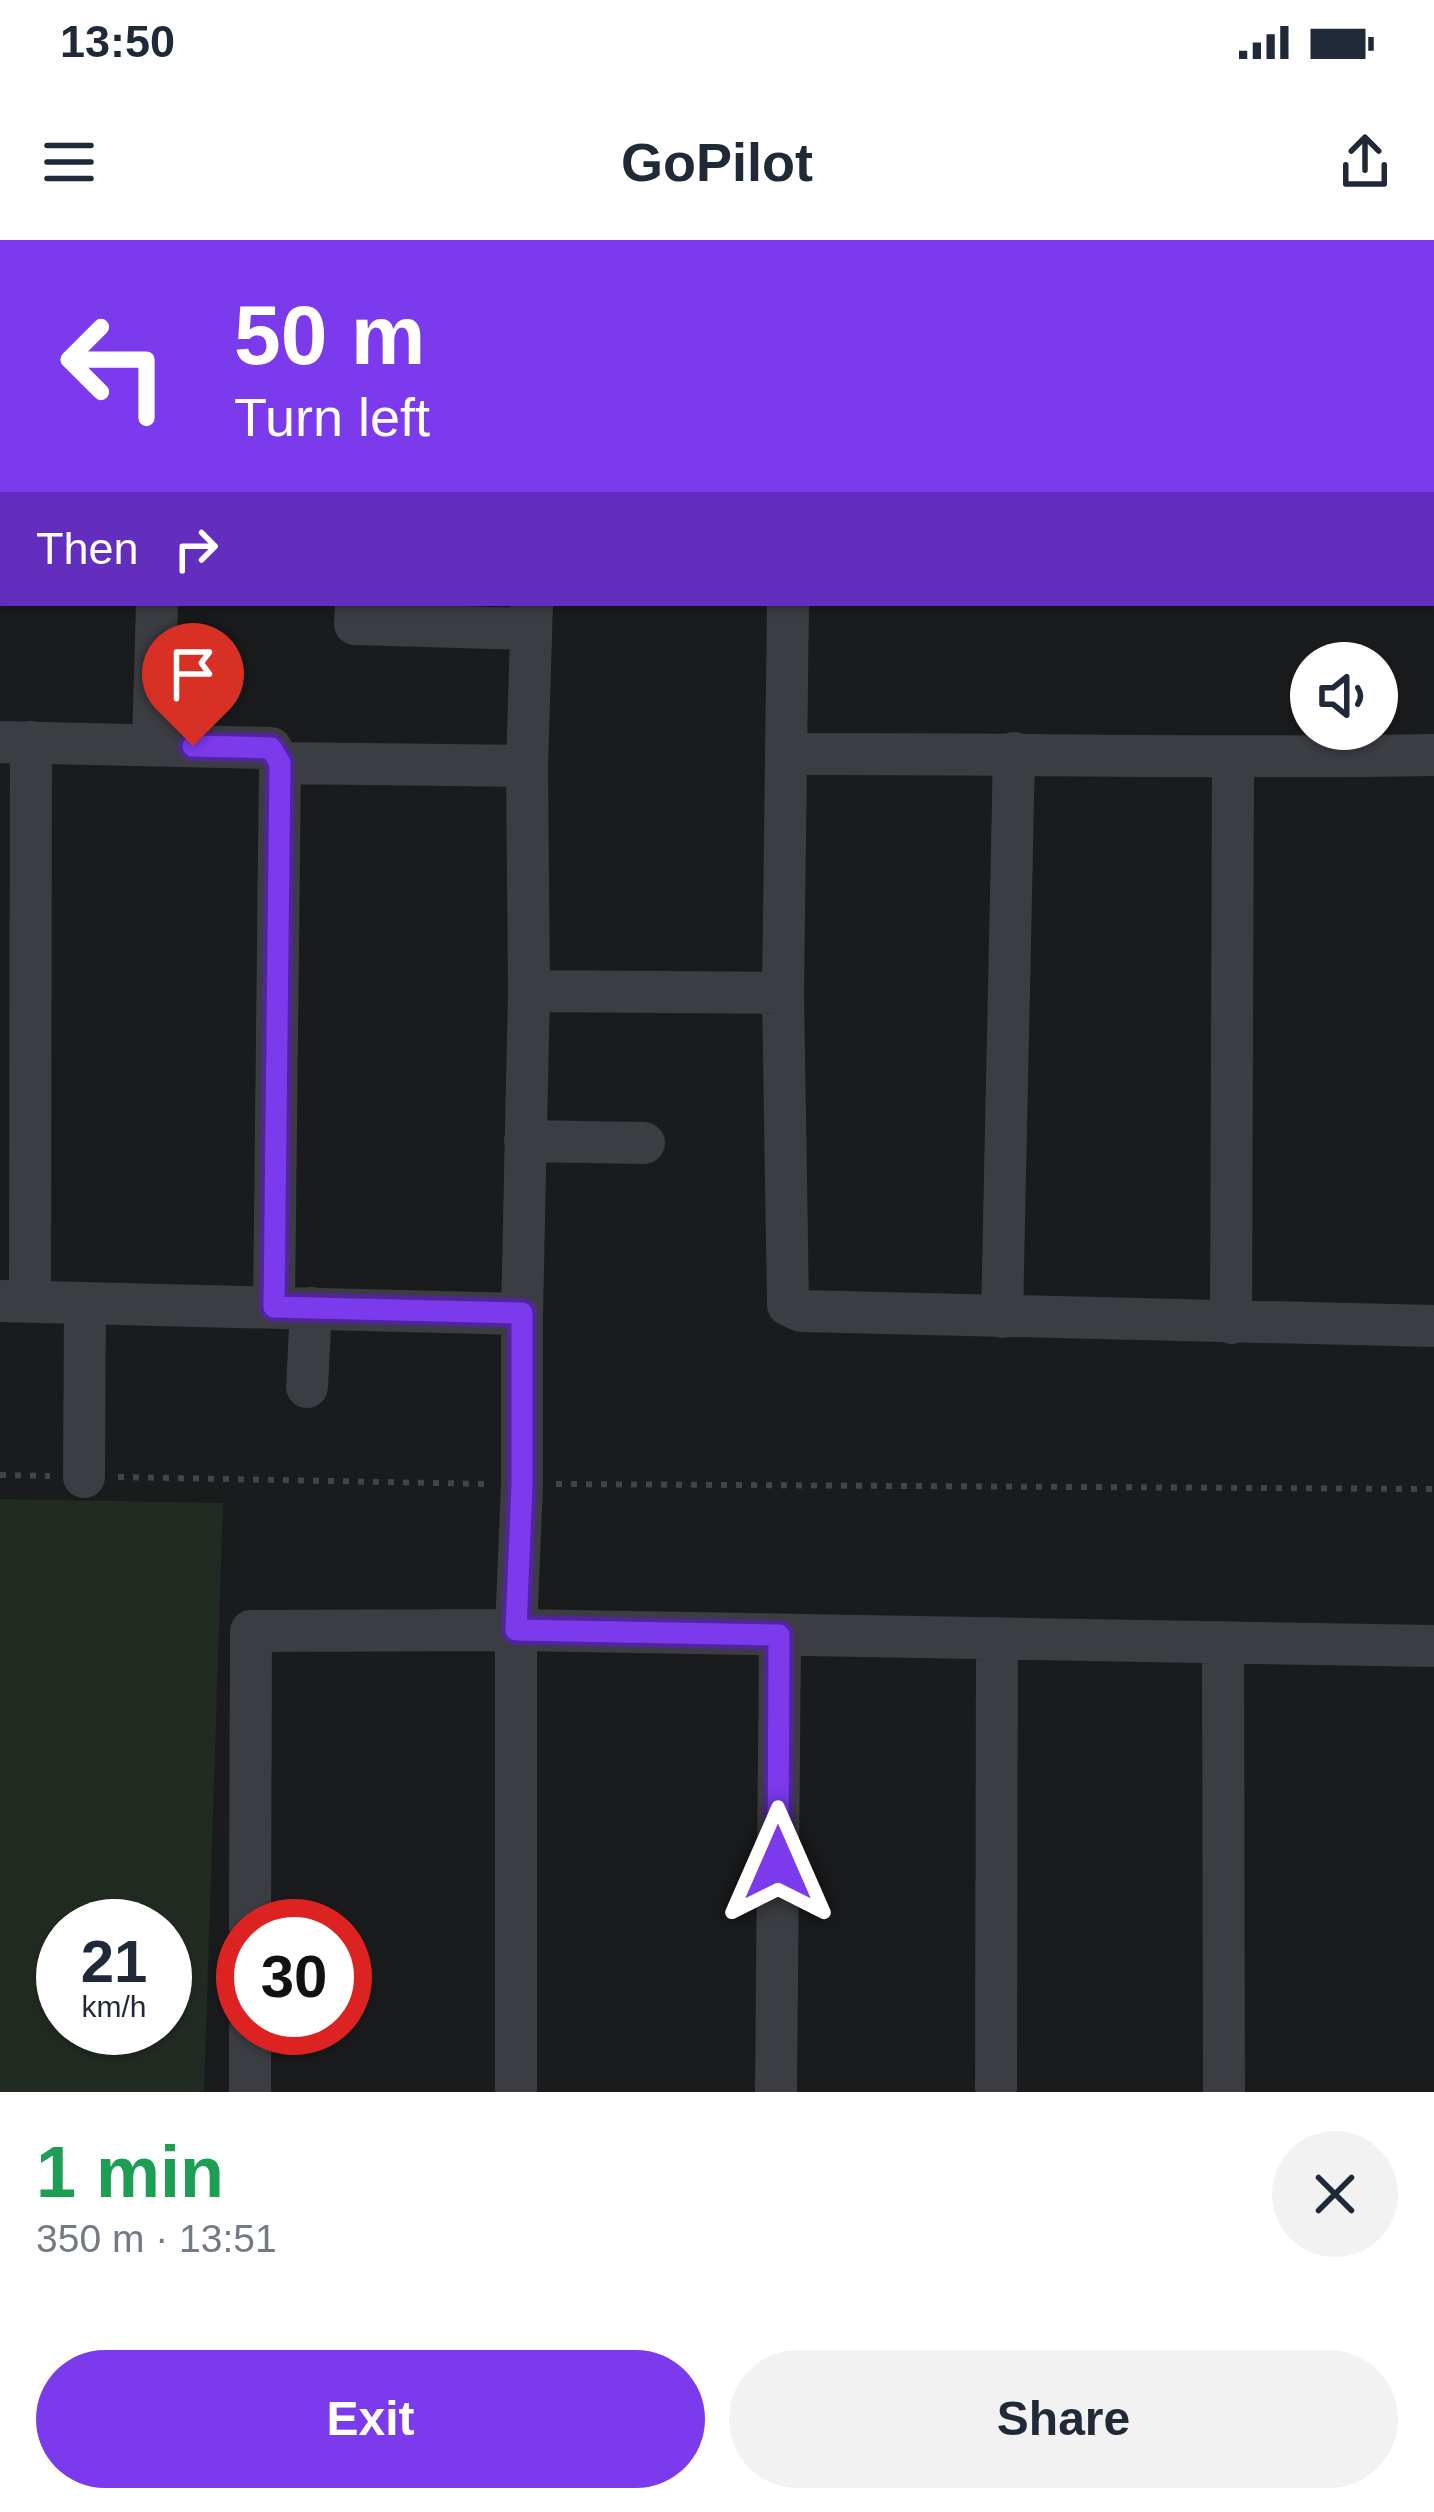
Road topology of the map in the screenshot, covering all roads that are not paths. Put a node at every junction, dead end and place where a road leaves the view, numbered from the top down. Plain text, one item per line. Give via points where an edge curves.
1 (157, 606) edge
2 (356, 606) edge
3 (788, 606) edge
4 (532, 616) edge
5 (16, 742) edge
6 (154, 744) junction
7 (1015, 753) junction
8 (788, 754) junction
9 (1434, 755) edge
10 (1233, 758) junction
11 (280, 763) junction
12 (527, 766) junction
13 (529, 992) junction
14 (783, 993) junction
15 (525, 1141) junction
16 (644, 1143) dead end
17 (15, 1301) edge
18 (85, 1303) junction
19 (292, 1307) junction
20 (522, 1313) junction
21 (1003, 1317) junction
22 (1231, 1323) junction
23 (1434, 1326) edge
24 (307, 1387) dead end
25 (84, 1477) road end
26 (516, 1630) junction
27 (779, 1635) junction
28 (998, 1638) junction
29 (1223, 1642) junction
30 (1434, 1646) edge
31 (250, 1899) edge
32 (250, 2055) edge
33 (250, 2092) edge
34 (516, 2092) edge
35 (776, 2092) edge
36 (996, 2092) edge
37 (1224, 2092) edge

1 - 6 street
2 - 4 street via 356,623
3 - 8 street
4 - 12 street
5 - 6 street
5 - 17 street
6 - 11 street via 271,748
7 - 8 street
7 - 10 street
7 - 21 street
8 - 14 street
9 - 10 street
10 - 22 street
11 - 12 street
11 - 19 street
12 - 13 street
13 - 14 street
13 - 15 street
14 - 21 street via 788,1305
15 - 16 street
15 - 20 street
17 - 18 street
18 - 19 street
18 - 25 street
19 - 20 street
19 - 24 street
20 - 26 street
21 - 22 street
22 - 23 street
26 - 27 street
26 - 31 street via 251,1631
26 - 34 street
27 - 28 street
27 - 35 street
28 - 29 street
28 - 36 street
29 - 30 street
29 - 37 street
32 - 33 street

